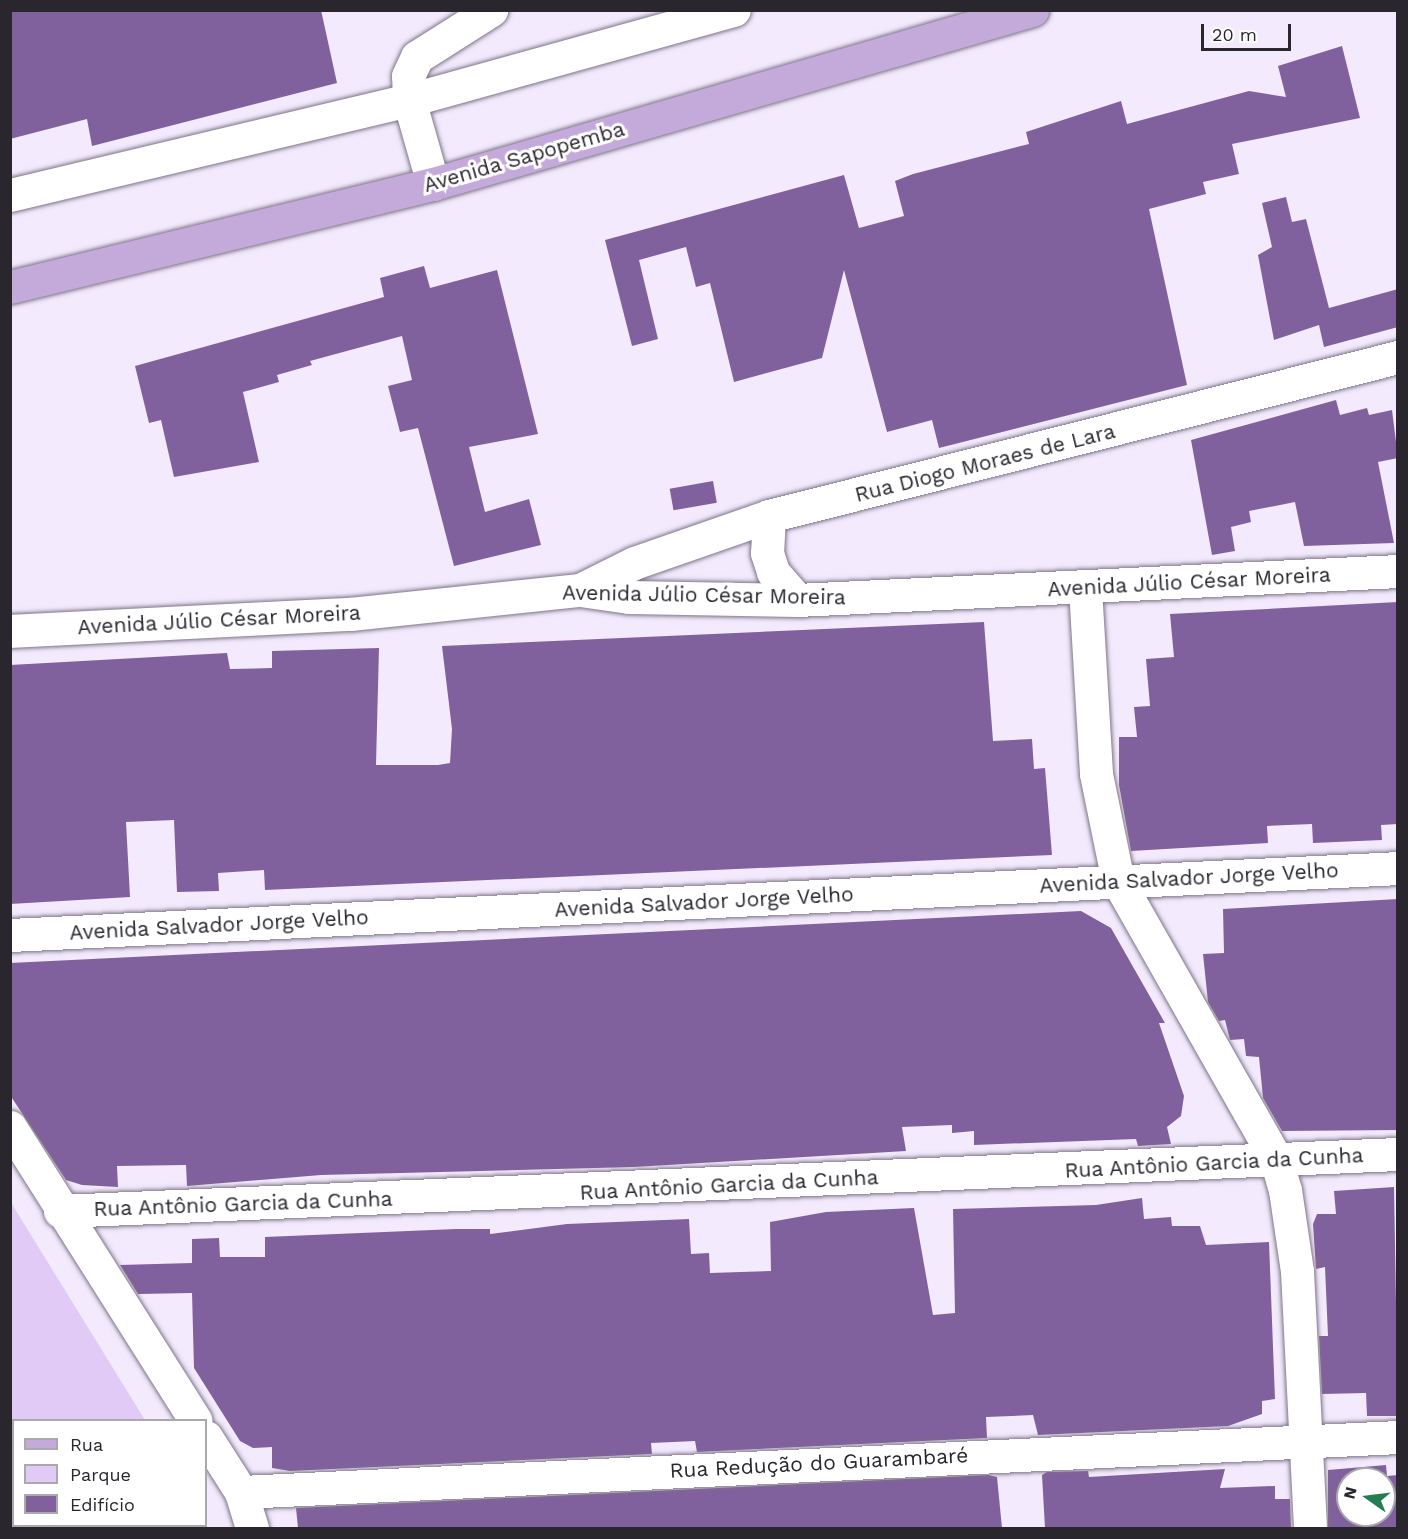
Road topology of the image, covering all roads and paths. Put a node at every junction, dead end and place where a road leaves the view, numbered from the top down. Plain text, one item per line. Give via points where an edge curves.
1 (491, 10) edge
2 (734, 10) edge
3 (1032, 10) edge
4 (409, 100) junction
5 (433, 184) junction
6 (10, 195) edge
7 (10, 287) edge
8 (1398, 357) edge
9 (769, 516) junction
10 (1398, 571) edge
11 (1085, 588) junction
12 (580, 590) junction
13 (797, 600) junction
14 (10, 631) edge
15 (1398, 868) edge
16 (1118, 881) junction
17 (10, 935) edge
18 (10, 1127) edge
19 (1398, 1155) edge
20 (1276, 1159) junction
21 (60, 1211) junction
22 (194, 1419) edge
23 (1398, 1437) edge
24 (207, 1439) edge
25 (1308, 1440) junction
26 (241, 1492) junction
27 (252, 1528) edge
28 (1310, 1528) edge

1 - 4 street via 417,57 408,76
2 - 4 street
3 - 5 main road, Avenida Sapopemba
4 - 5 street
4 - 6 street
5 - 7 main road, Avenida Sapopemba
8 - 9 street, Rua Diogo Moraes de Lara
9 - 12 street, Rua Diogo Moraes de Lara via 634,563
9 - 13 street via 767,553 773,572
10 - 11 street, Avenida Júlio César Moreira
11 - 13 street, Avenida Júlio César Moreira
11 - 16 street via 1096,774
12 - 13 street, Avenida Júlio César Moreira via 629,597
12 - 14 street, Avenida Júlio César Moreira via 350,614
15 - 16 street, Avenida Salvador Jorge Velho
16 - 17 street, Avenida Salvador Jorge Velho
16 - 20 street
18 - 21 street
19 - 20 street, Rua Antônio Garcia da Cunha
20 - 21 street, Rua Antônio Garcia da Cunha
20 - 25 street via 1298,1271
21 - 22 street
23 - 25 street, Rua Redução do Guarambaré
24 - 26 street
25 - 26 street, Rua Redução do Guarambaré
25 - 28 street
26 - 27 street

